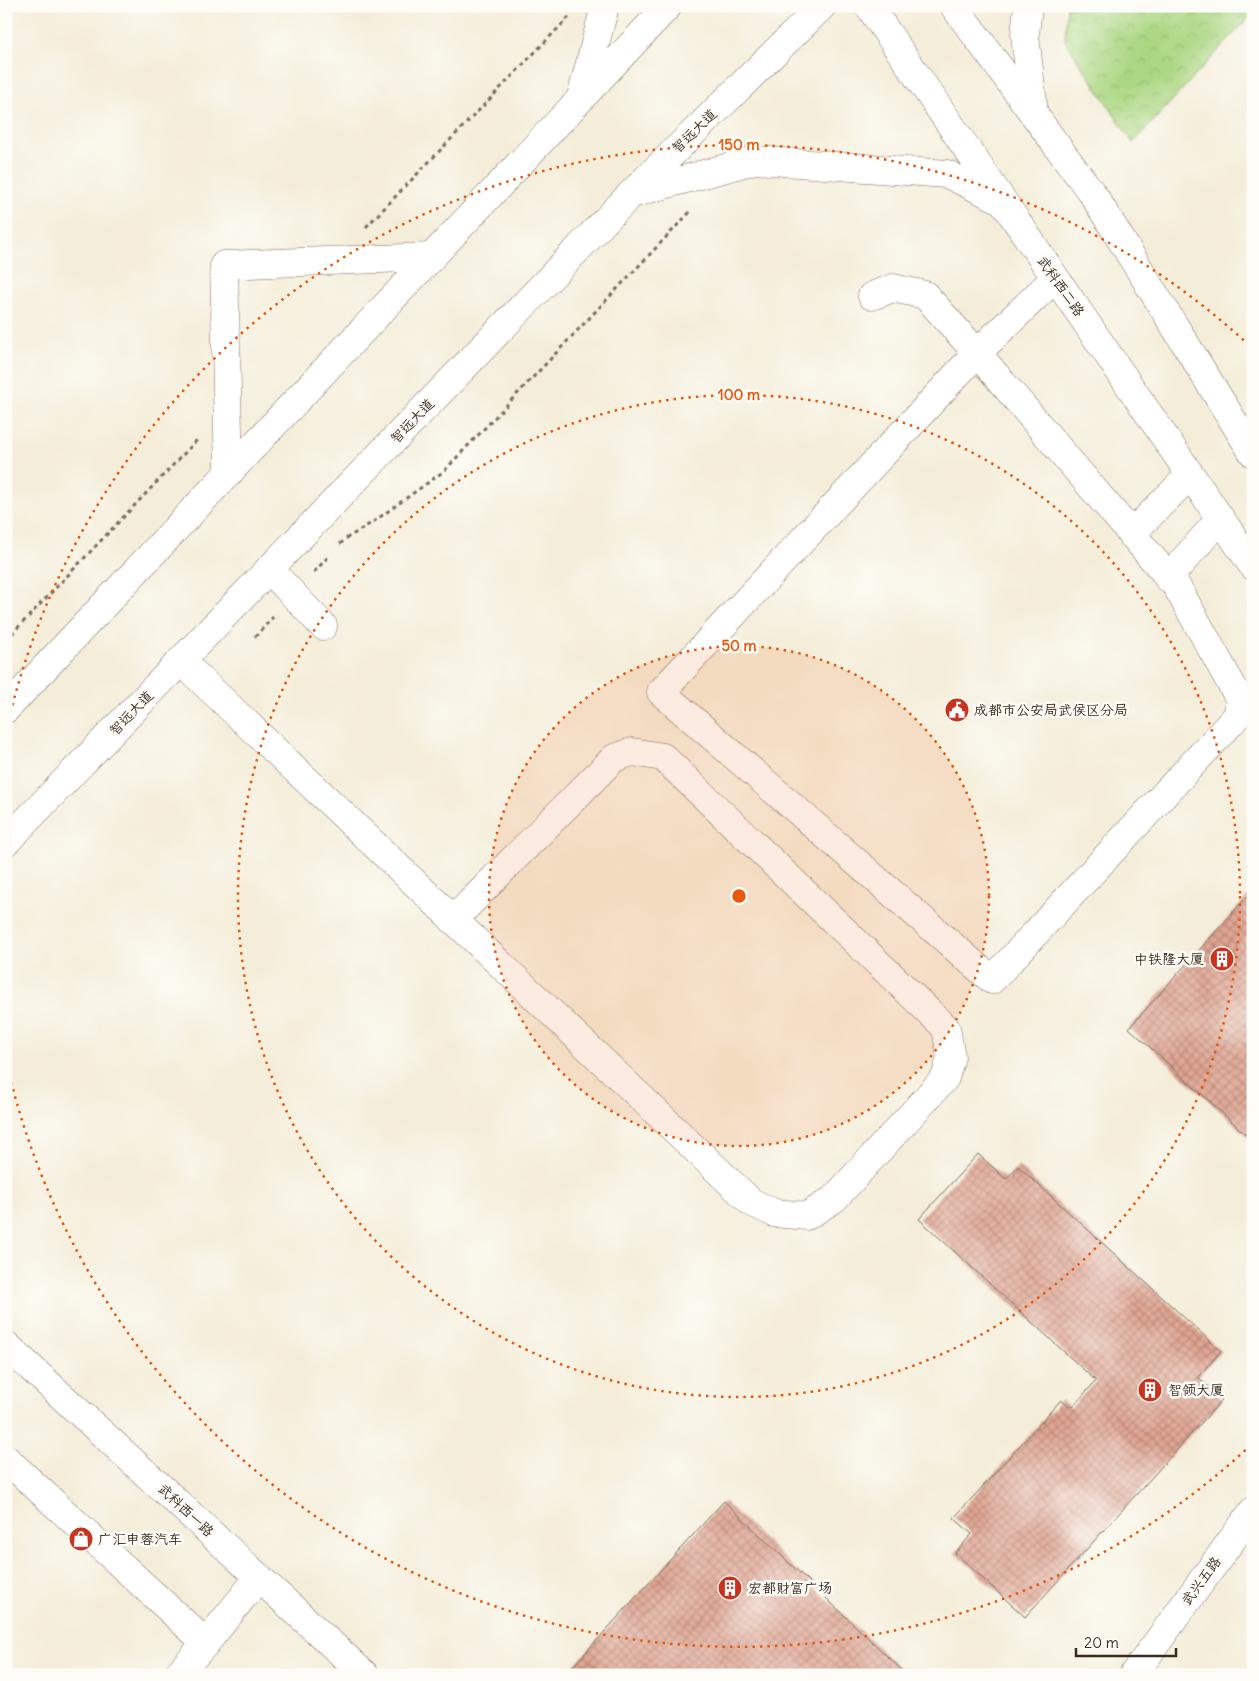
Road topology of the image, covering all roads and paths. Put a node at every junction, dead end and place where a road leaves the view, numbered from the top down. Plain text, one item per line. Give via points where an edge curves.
1 (605, 6) edge
2 (668, 6) edge
3 (822, 6) edge
4 (869, 6) edge
5 (954, 6) edge
6 (1028, 6) edge
7 (572, 13) dead end
8 (580, 100) junction
9 (1034, 113) junction
10 (630, 195) junction
11 (1001, 200) junction
12 (694, 209) dead end
13 (432, 257) junction
14 (333, 261) junction
15 (1055, 278) junction
16 (872, 296) dead end
17 (977, 353) junction
18 (227, 409) junction
19 (1253, 453) edge
20 (229, 473) junction
21 (1190, 475) junction
22 (1220, 519) junction
23 (1131, 534) junction
24 (340, 545) dead end
25 (332, 552) dead end
26 (1253, 566) edge
27 (269, 569) junction
28 (1168, 578) junction
29 (293, 595) junction
30 (323, 626) dead end
31 (255, 637) dead end
32 (6, 640) edge
33 (181, 661) junction
34 (6, 710) edge
35 (6, 842) edge
36 (453, 920) junction
37 (6, 1345) edge
38 (6, 1459) edge
39 (1253, 1511) edge
40 (259, 1577) junction
41 (206, 1643) junction
42 (176, 1675) edge
43 (365, 1675) edge
44 (1133, 1675) edge

1 - 8 main road
2 - 8 main road
3 - 10 main road, 智远大道
4 - 11 main road, 武科西二路
5 - 9 main road
6 - 9 main road via 1025,35
7 - 14 path
8 - 13 main road
9 - 19 main road via 1094,196
10 - 11 main road via 755,160 947,174
10 - 27 main road, 智远大道
11 - 15 main road, 武科西二路
12 - 24 path via 444,471
13 - 14 main road
13 - 20 main road
14 - 18 main road via 224,265
15 - 17 main road
15 - 21 main road, 武科西二路
16 - 17 main road via 893,288 925,295
17 - 23 main road
17 - 28 main road via 662,692 992,980 1239,714 1239,698 1177,587
18 - 20 main road
18 - 32 path
20 - 34 main road
21 - 22 main road, 武科西二路
21 - 23 main road
22 - 26 main road, 武科西二路
22 - 28 main road
23 - 28 main road
25 - 29 path
27 - 29 main road
27 - 33 main road, 智远大道
29 - 30 main road
29 - 31 path
33 - 35 main road, 智远大道
33 - 36 main road
36 - 36 main road via 751,1202 774,1213 807,1216 834,1199 945,1078 951,1057 946,1028 662,757 632,752 614,758
37 - 40 main road, 武科西一路
38 - 41 main road
39 - 44 main road, 武兴五路
40 - 41 main road
40 - 43 main road, 武科西一路
41 - 42 main road

